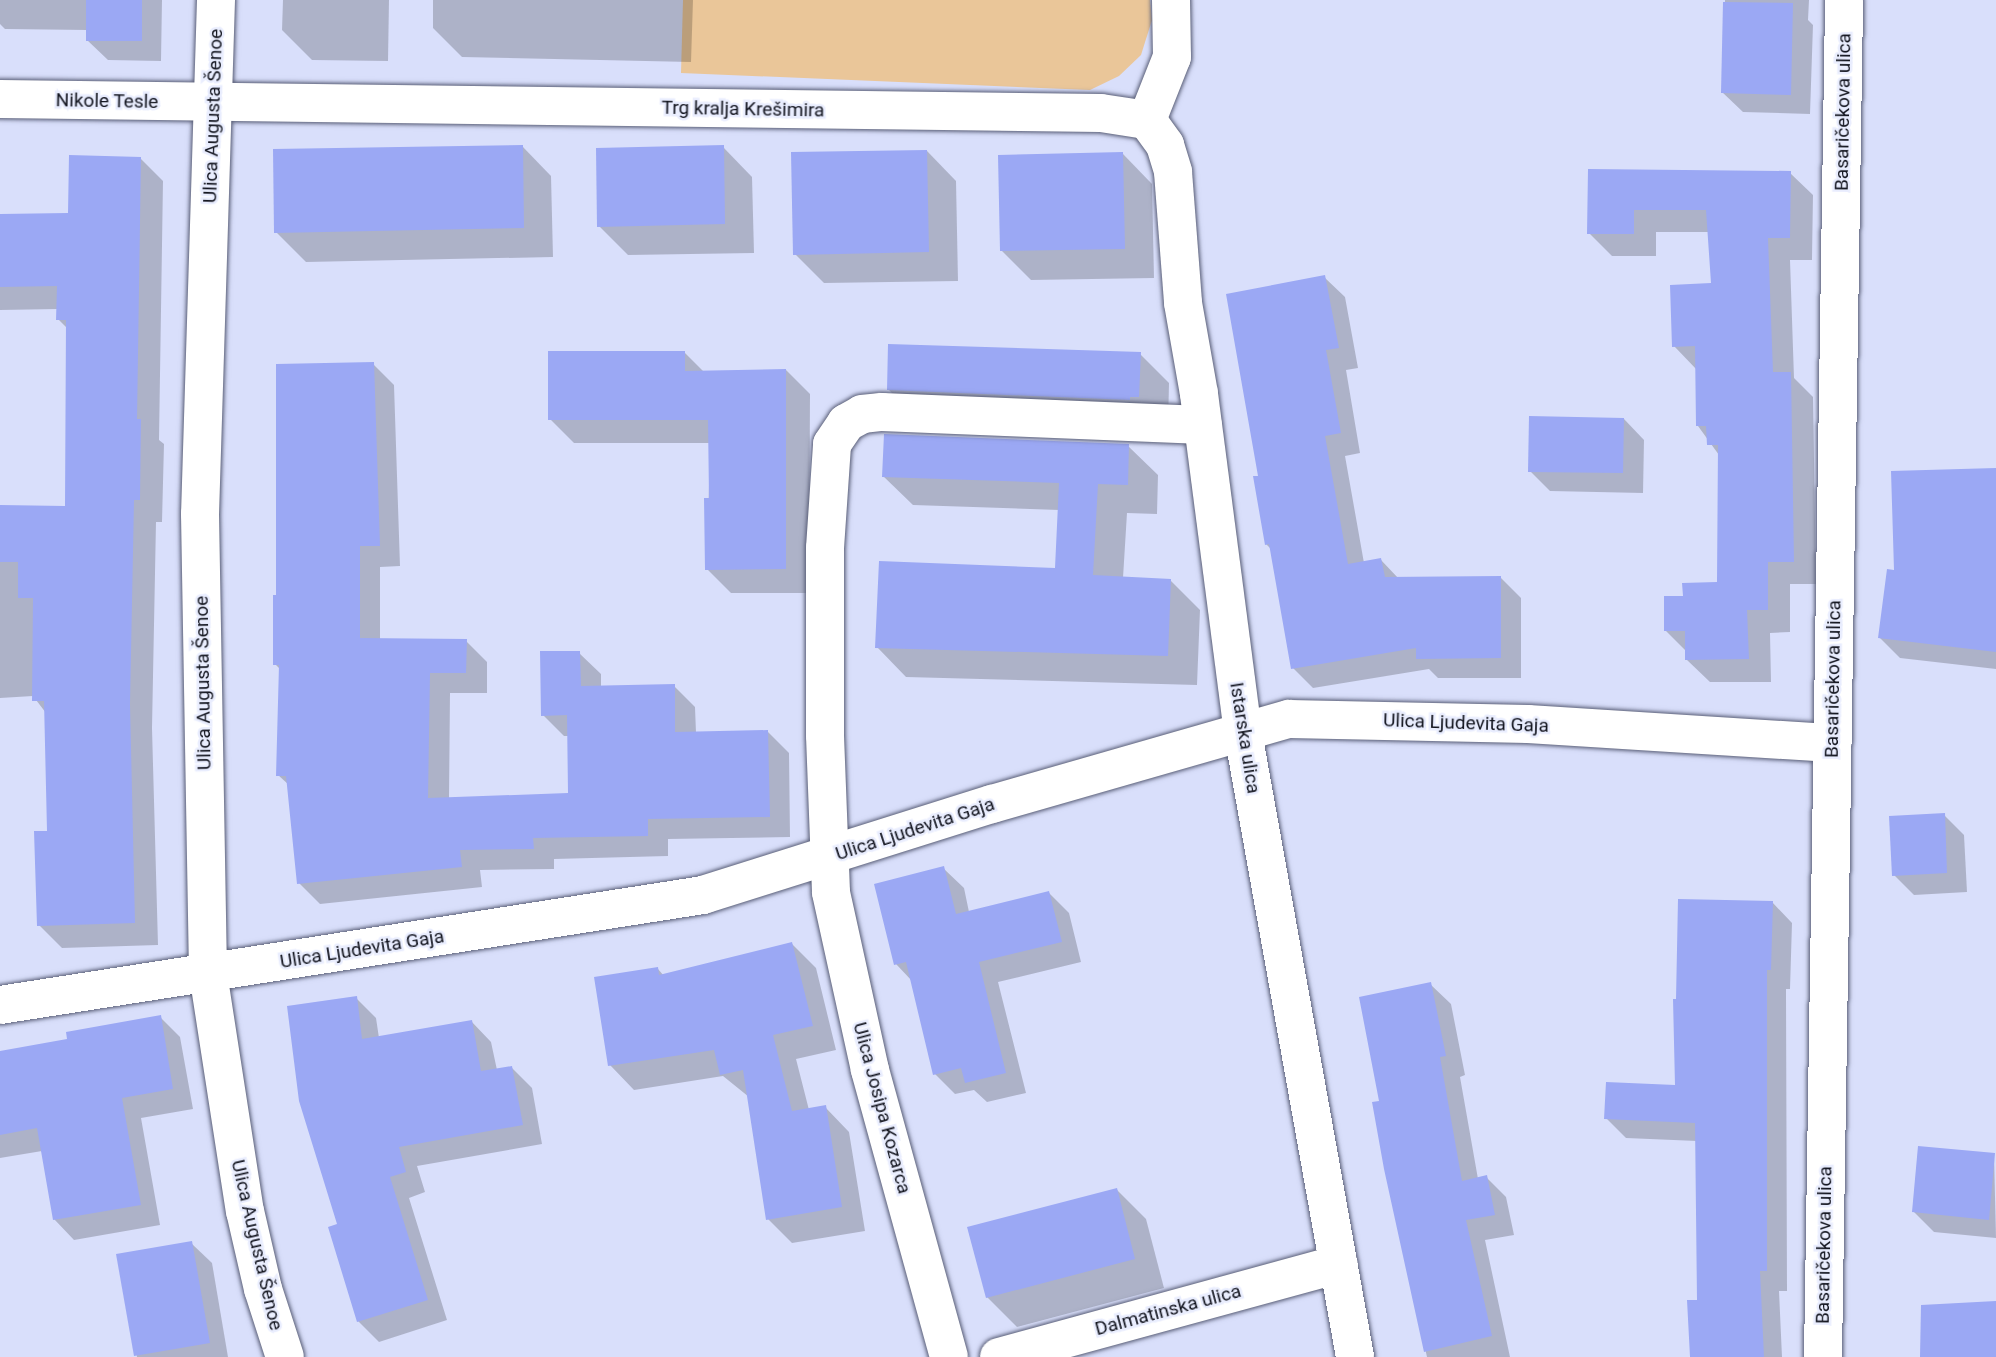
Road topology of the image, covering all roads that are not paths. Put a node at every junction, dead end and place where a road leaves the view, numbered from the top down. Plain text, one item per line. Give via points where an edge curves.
1 (216, 0) edge
2 (1171, 0) edge
3 (1844, 0) edge
4 (0, 99) edge
5 (213, 103) junction
6 (1147, 120) junction
7 (1203, 425) junction
8 (1243, 733) junction
9 (1832, 743) junction
10 (829, 856) junction
11 (208, 973) junction
12 (0, 1005) edge
13 (1338, 1264) junction
14 (285, 1357) edge
15 (949, 1357) edge
16 (999, 1357) edge
17 (1355, 1357) edge
18 (1823, 1357) edge

1 - 5 street, Ulica Augusta Šenoe
2 - 6 street via 1172,57
3 - 9 street, Basaričekova ulica
4 - 5 street, Nikole Tesle
5 - 6 street, Trg kralja Krešimira via 1101,113
5 - 11 street, Ulica Augusta Šenoe via 200,514
6 - 7 street, Istarska ulica via 1165,145 1173,172 1183,303
7 - 8 street, Istarska ulica
7 - 10 street, Ulica Josipa Kozarca via 882,412 862,414 846,423 832,444 826,512
8 - 9 street, Ulica Ljudevita Gaja via 1289,719 1528,724
8 - 10 street, Ulica Ljudevita Gaja
8 - 13 street, Istarska ulica
9 - 18 street, Basaričekova ulica
10 - 11 street, Ulica Ljudevita Gaja via 703,895
10 - 15 street, Ulica Josipa Kozarca via 831,892 870,1070
11 - 12 street, Ulica Ljudevita Gaja
11 - 14 street, Ulica Augusta Šenoe via 246,1211 263,1289
13 - 16 street, Dalmatinska ulica
13 - 17 street, Istarska ulica

